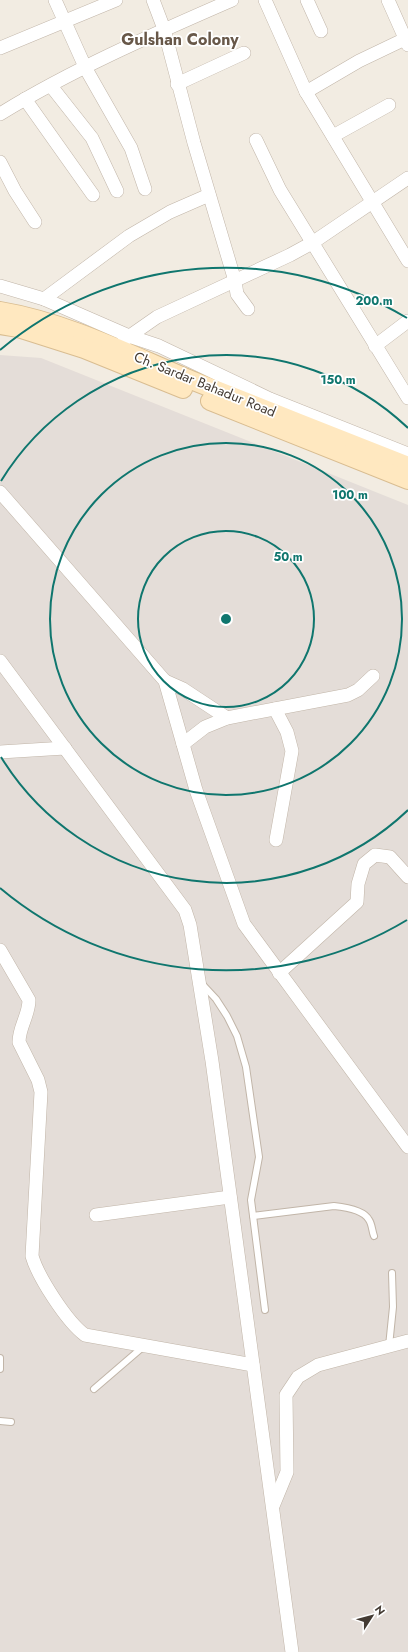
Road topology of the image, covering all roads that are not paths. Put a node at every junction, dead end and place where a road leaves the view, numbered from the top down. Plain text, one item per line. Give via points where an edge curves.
1 (56, 0) edge
2 (116, 0) edge
3 (153, 0) edge
4 (232, 0) edge
5 (265, 0) edge
6 (307, 0) edge
7 (388, 0) edge
8 (64, 22) junction
9 (164, 29) junction
10 (321, 31) dead end
11 (407, 42) edge
12 (0, 48) edge
13 (244, 53) dead end
14 (86, 69) junction
15 (177, 84) junction
16 (51, 86) junction
17 (306, 92) junction
18 (26, 99) junction
19 (389, 106) dead end
20 (0, 114) edge
21 (333, 136) junction
22 (256, 140) dead end
23 (0, 162) edge
24 (408, 178) edge
25 (145, 189) dead end
26 (117, 191) dead end
27 (93, 195) dead end
28 (210, 195) junction
29 (372, 202) junction
30 (35, 222) dead end
31 (312, 243) junction
32 (408, 261) edge
33 (235, 281) junction
34 (0, 286) edge
35 (44, 299) junction
36 (248, 309) dead end
37 (0, 311) edge
38 (408, 321) edge
39 (0, 325) edge
40 (122, 342) junction
41 (375, 346) junction
42 (408, 398) edge
43 (408, 454) edge
44 (408, 466) edge
45 (408, 480) edge
46 (0, 492) edge
47 (0, 661) edge
48 (373, 676) dead end
49 (165, 681) junction
50 (275, 709) junction
51 (227, 718) junction
52 (183, 744) junction
53 (65, 748) junction
54 (0, 752) edge
55 (276, 840) dead end
56 (408, 877) edge
57 (0, 950) edge
58 (280, 973) junction
59 (200, 982) junction
60 (408, 1147) edge
61 (230, 1197) junction
62 (96, 1215) dead end
63 (253, 1216) junction
64 (374, 1236) dead end
65 (392, 1273) dead end
66 (265, 1310) dead end
67 (408, 1341) edge
68 (145, 1345) junction
69 (389, 1346) junction
70 (0, 1358) edge
71 (253, 1365) junction
72 (0, 1369) edge
73 (94, 1389) dead end
74 (0, 1421) edge
75 (11, 1422) dead end
76 (272, 1508) junction
77 (292, 1652) edge

1 - 8 street
2 - 8 street
3 - 9 street
4 - 9 street
5 - 17 street
6 - 10 street
7 - 11 street
8 - 12 street
8 - 14 street
9 - 14 street
9 - 15 street
11 - 17 street via 359,61
13 - 15 street
14 - 16 street
14 - 25 street via 131,148
15 - 28 street
16 - 18 street
16 - 26 street via 92,138
17 - 21 street
18 - 20 street
18 - 27 street
19 - 21 street
21 - 29 street
22 - 31 street via 280,190
23 - 30 street
24 - 29 street
28 - 33 street
28 - 35 street via 170,212 129,236
29 - 31 street
29 - 32 street
31 - 33 street
31 - 41 street
33 - 36 street via 237,294
33 - 40 street via 157,317
34 - 35 street
35 - 40 street
37 - 40 main road, Ch. Sardar Bahadur Road via 23,314
38 - 41 street
39 - 45 main road, Ch. Sardar Bahadur Road via 18,328 84,349
40 - 43 street via 159,346 270,399
40 - 44 main road, Ch. Sardar Bahadur Road via 197,382
41 - 42 street
46 - 49 street
47 - 53 street
48 - 50 street via 358,690 348,695
49 - 51 street via 183,689
49 - 52 street
50 - 51 street
50 - 55 street via 287,732 292,751
51 - 52 street via 205,727
52 - 58 street via 196,790 244,924
53 - 54 street
53 - 59 street via 185,910 192,933
56 - 58 street via 390,857 375,855 364,864 358,884 357,902
57 - 68 street via 30,1000 19,1034 19,1042 38,1080 41,1092 32,1256 35,1270 74,1327 85,1335
58 - 60 street
59 - 61 street
59 - 63 lane via 227,1016 237,1036 246,1067 259,1157 250,1200
61 - 62 street
61 - 71 street
63 - 64 lane via 334,1206 364,1215 369,1220
63 - 66 lane
65 - 69 lane via 393,1307
67 - 69 street
68 - 71 street
68 - 73 lane
69 - 76 street via 318,1365 298,1377 286,1395 287,1472
70 - 72 lane
71 - 76 street
74 - 75 lane
76 - 77 street

